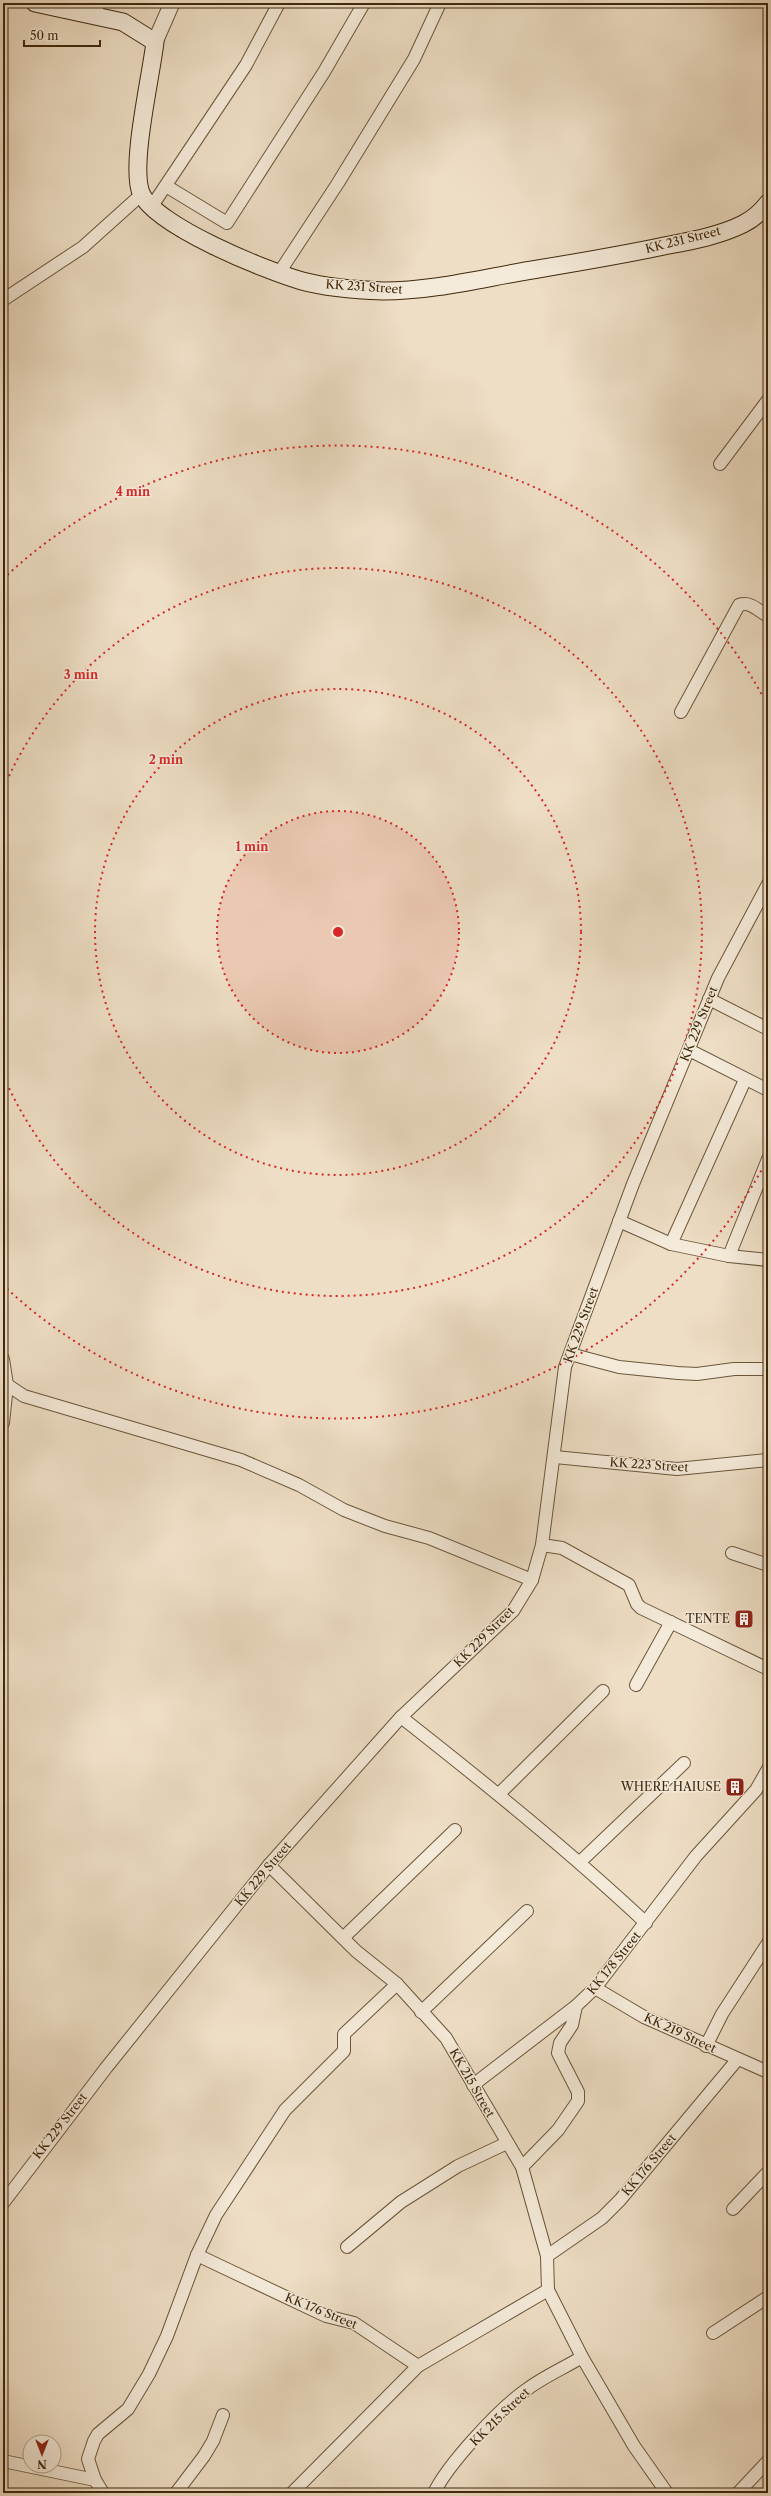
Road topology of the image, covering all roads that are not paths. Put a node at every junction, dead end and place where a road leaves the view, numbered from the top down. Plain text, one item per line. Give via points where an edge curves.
1 (35, 3) edge
2 (172, 3) edge
3 (279, 3) edge
4 (364, 3) edge
5 (440, 3) edge
6 (95, 8) edge
7 (154, 42) junction
8 (166, 186) junction
9 (147, 200) junction
10 (768, 203) edge
11 (279, 273) junction
12 (3, 300) edge
13 (768, 400) edge
14 (720, 464) dead end
15 (768, 616) edge
16 (681, 712) dead end
17 (768, 884) edge
18 (710, 999) junction
19 (768, 1029) edge
20 (689, 1050) junction
21 (745, 1080) junction
22 (768, 1090) edge
23 (768, 1159) edge
24 (619, 1221) junction
25 (671, 1244) junction
26 (729, 1256) junction
27 (768, 1260) edge
28 (570, 1354) junction
29 (3, 1360) edge
30 (768, 1369) edge
31 (5, 1384) edge
32 (3, 1423) edge
33 (555, 1457) junction
34 (768, 1460) edge
35 (542, 1545) junction
36 (732, 1553) dead end
37 (768, 1565) edge
38 (532, 1580) junction
39 (671, 1622) junction
40 (768, 1669) edge
41 (636, 1685) dead end
42 (603, 1692) dead end
43 (401, 1717) junction
44 (684, 1763) dead end
45 (768, 1769) edge
46 (499, 1794) junction
47 (454, 1830) dead end
48 (580, 1862) junction
49 (269, 1865) junction
50 (527, 1911) dead end
51 (646, 1923) junction
52 (344, 1937) junction
53 (768, 1943) edge
54 (397, 1984) junction
55 (595, 1988) junction
56 (576, 2006) junction
57 (421, 2012) junction
58 (706, 2046) junction
59 (737, 2060) junction
60 (768, 2072) edge
61 (474, 2084) junction
62 (507, 2143) junction
63 (522, 2167) junction
64 (768, 2172) edge
65 (3, 2203) edge
66 (733, 2209) dead end
67 (347, 2247) dead end
68 (197, 2255) junction
69 (547, 2256) junction
70 (548, 2290) junction
71 (768, 2297) edge
72 (713, 2333) dead end
73 (582, 2357) junction
74 (418, 2366) junction
75 (223, 2415) dead end
76 (3, 2461) edge
77 (768, 2461) edge
78 (95, 2480) junction
79 (103, 2493) edge
80 (176, 2493) edge
81 (292, 2493) edge
82 (434, 2493) edge
83 (668, 2493) edge
84 (738, 2493) edge

1 - 6 main road
2 - 7 street
3 - 8 street via 246,65
4 - 8 street via 324,72 227,223
5 - 11 street via 403,76 338,184
6 - 7 main road via 143,33
7 - 9 main road via 138,155 138,176
8 - 9 street
9 - 11 main road, KK 231 Street via 168,221 255,264
9 - 12 street
10 - 11 main road, KK 231 Street via 755,217 742,225 694,240 611,257 418,289 383,291 338,288 302,281
13 - 14 street
15 - 16 street via 754,606 745,603 739,605
17 - 18 street, KK 229 Street via 718,978
18 - 19 street
18 - 20 street, KK 229 Street
20 - 21 street
20 - 24 street, KK 229 Street
21 - 22 street
21 - 25 street
23 - 26 street
24 - 25 street
24 - 28 street, KK 229 Street
25 - 26 street
26 - 27 street
28 - 30 street via 619,1367 684,1374 734,1369
28 - 33 street, KK 229 Street via 565,1367
29 - 31 street
31 - 32 street
31 - 38 street via 24,1396 241,1460 300,1485 344,1510 385,1526 429,1538
33 - 34 street, KK 223 Street via 676,1470
33 - 35 street, KK 229 Street
35 - 38 street, KK 229 Street
35 - 39 street via 562,1548 629,1585 640,1608
36 - 37 street
38 - 43 street, KK 229 Street via 513,1611
39 - 40 street
39 - 41 street
42 - 46 street
43 - 46 street
43 - 49 street, KK 229 Street
44 - 48 street
45 - 51 street, KK 178 Street via 756,1790 696,1856
46 - 48 street
47 - 52 street
48 - 51 street
49 - 52 street, KK 215 Street
49 - 65 street, KK 229 Street via 106,2068
50 - 57 street
51 - 55 street, KK 178 Street
52 - 54 street, KK 215 Street via 356,1951
53 - 58 street via 722,2014
54 - 57 street, KK 215 Street
54 - 68 street via 344,2034 344,2051 285,2110 216,2215
55 - 56 street, KK 178 Street
55 - 58 street, KK 219 Street via 644,2016
56 - 61 street, KK 178 Street
56 - 63 street via 572,2025 560,2043 558,2053 578,2092 578,2101 558,2130
57 - 61 street, KK 215 Street via 446,2038
58 - 59 street, KK 219 Street
59 - 60 street, KK 219 Street
59 - 69 street, KK 176 Street via 620,2200 602,2218
61 - 62 street, KK 215 Street
62 - 63 street, KK 215 Street
62 - 67 street via 458,2166 401,2202
63 - 69 street, KK 215 Street
64 - 66 street
68 - 74 street, KK 176 Street via 326,2316 354,2324
68 - 78 street via 167,2336 149,2374 128,2409 98,2434 94,2442 88,2460
69 - 70 street, KK 215 Street
70 - 73 street, KK 215 Street
70 - 74 street
71 - 72 street
73 - 82 street, KK 215 Street via 526,2390 481,2433 440,2481
73 - 83 street, KK 215 Street via 634,2446
74 - 81 street
75 - 80 street via 207,2451
76 - 78 street
77 - 84 street
78 - 79 street

